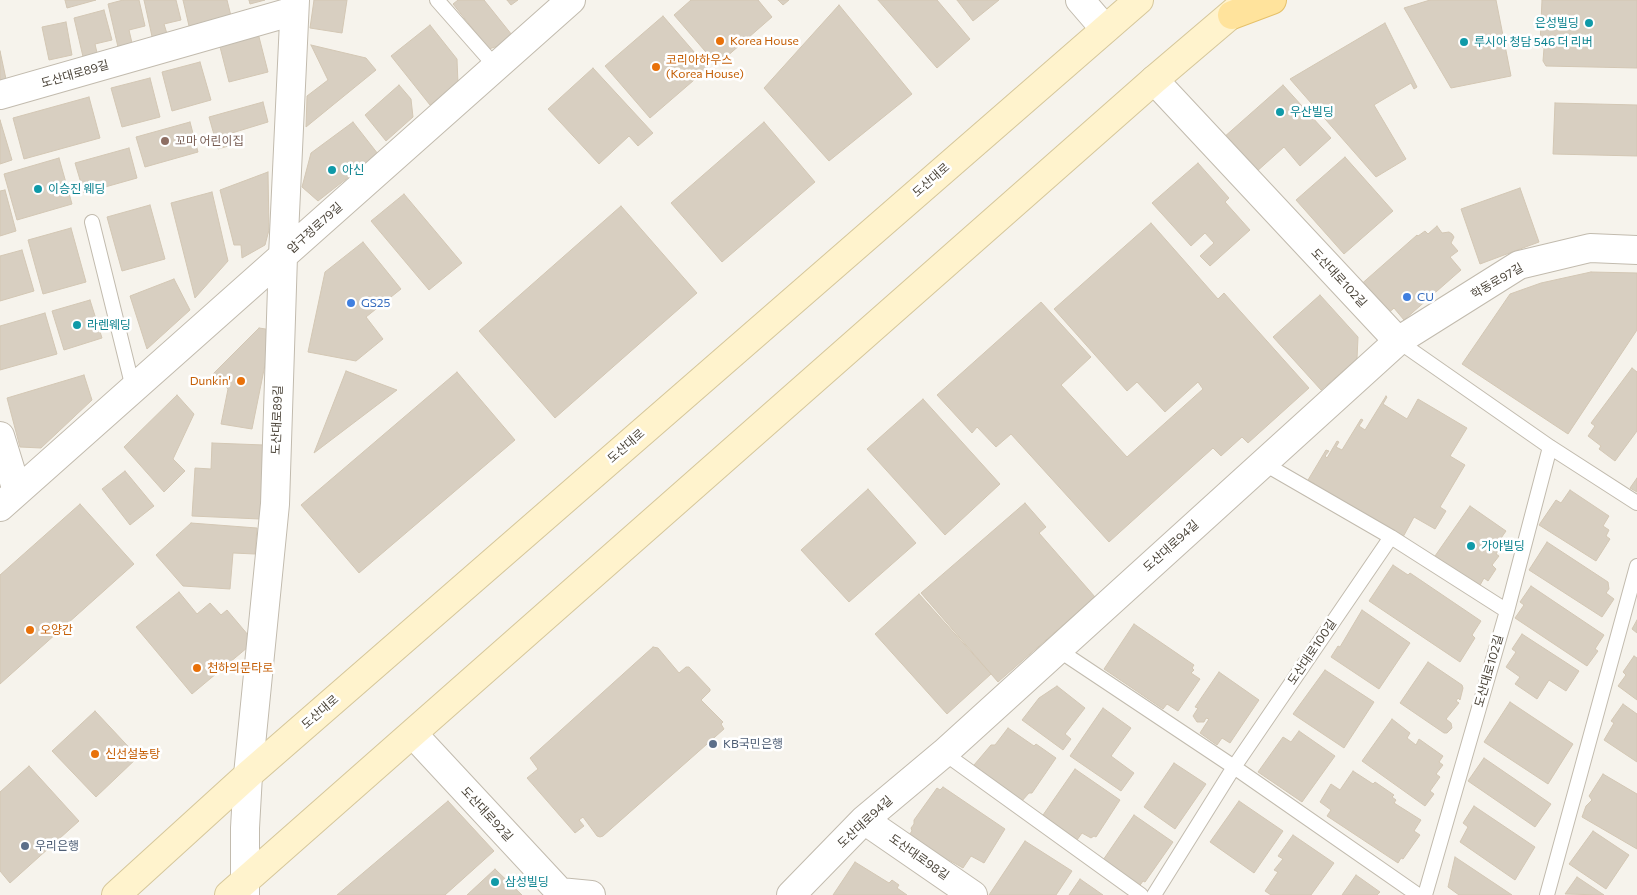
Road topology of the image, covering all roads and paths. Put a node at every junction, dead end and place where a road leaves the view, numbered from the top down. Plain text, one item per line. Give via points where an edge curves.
1 (437, 0) edge
2 (570, 0) edge
3 (1080, 0) edge
4 (1139, 0) edge
5 (1272, 0) edge
6 (294, 5) edge
7 (1240, 8) edge
8 (1105, 29) junction
9 (496, 67) junction
10 (1154, 80) junction
11 (0, 95) edge
12 (92, 222) dead end
13 (1637, 250) edge
14 (283, 256) junction
15 (1398, 341) junction
16 (133, 388) junction
17 (0, 436) edge
18 (1550, 447) junction
19 (1263, 463) junction
20 (8, 499) edge
21 (1637, 503) edge
22 (1390, 537) junction
23 (1637, 566) edge
24 (1506, 611) junction
25 (1057, 649) junction
26 (412, 734) junction
27 (944, 753) junction
28 (1234, 767) junction
29 (248, 774) junction
30 (864, 820) junction
31 (240, 890) edge
32 (560, 894) edge
33 (116, 895) edge
34 (592, 895) edge
35 (791, 895) edge
36 (973, 895) edge
37 (1141, 895) edge
38 (1154, 895) edge
39 (1418, 895) edge
40 (1426, 895) edge
41 (1547, 895) edge

1 - 9 lane
2 - 9 street, 압구정로79길
3 - 8 street
4 - 8 main road, 도산대로
5 - 7 main road
6 - 11 street, 도산대로89길
6 - 14 street, 도산대로89길
7 - 10 main road
8 - 29 main road, 도산대로
9 - 14 street, 압구정로79길
10 - 15 street, 도산대로102길
10 - 26 main road
12 - 16 lane
13 - 15 street, 학동로97길 via 1590,248 1519,265
14 - 16 street, 압구정로79길
14 - 29 street, 도산대로89길 via 275,504
15 - 18 lane, 도산대로102길
15 - 19 street, 도산대로94길
16 - 20 street, 압구정로79길
17 - 20 street
18 - 21 lane, 도산대로102길
18 - 24 lane, 도산대로102길
19 - 22 lane
19 - 25 street, 도산대로94길
22 - 24 lane
22 - 28 lane, 도산대로100길
23 - 41 lane
24 - 40 lane, 도산대로102길
25 - 27 street, 도산대로94길
25 - 28 lane
26 - 31 main road
26 - 32 street, 도산대로92길
27 - 30 street, 도산대로94길
27 - 37 lane
28 - 38 lane, 도산대로100길
28 - 39 lane
29 - 31 street, 도산대로89길
29 - 33 main road, 도산대로
30 - 35 street, 도산대로94길
30 - 36 street, 도산대로98길
32 - 34 street

